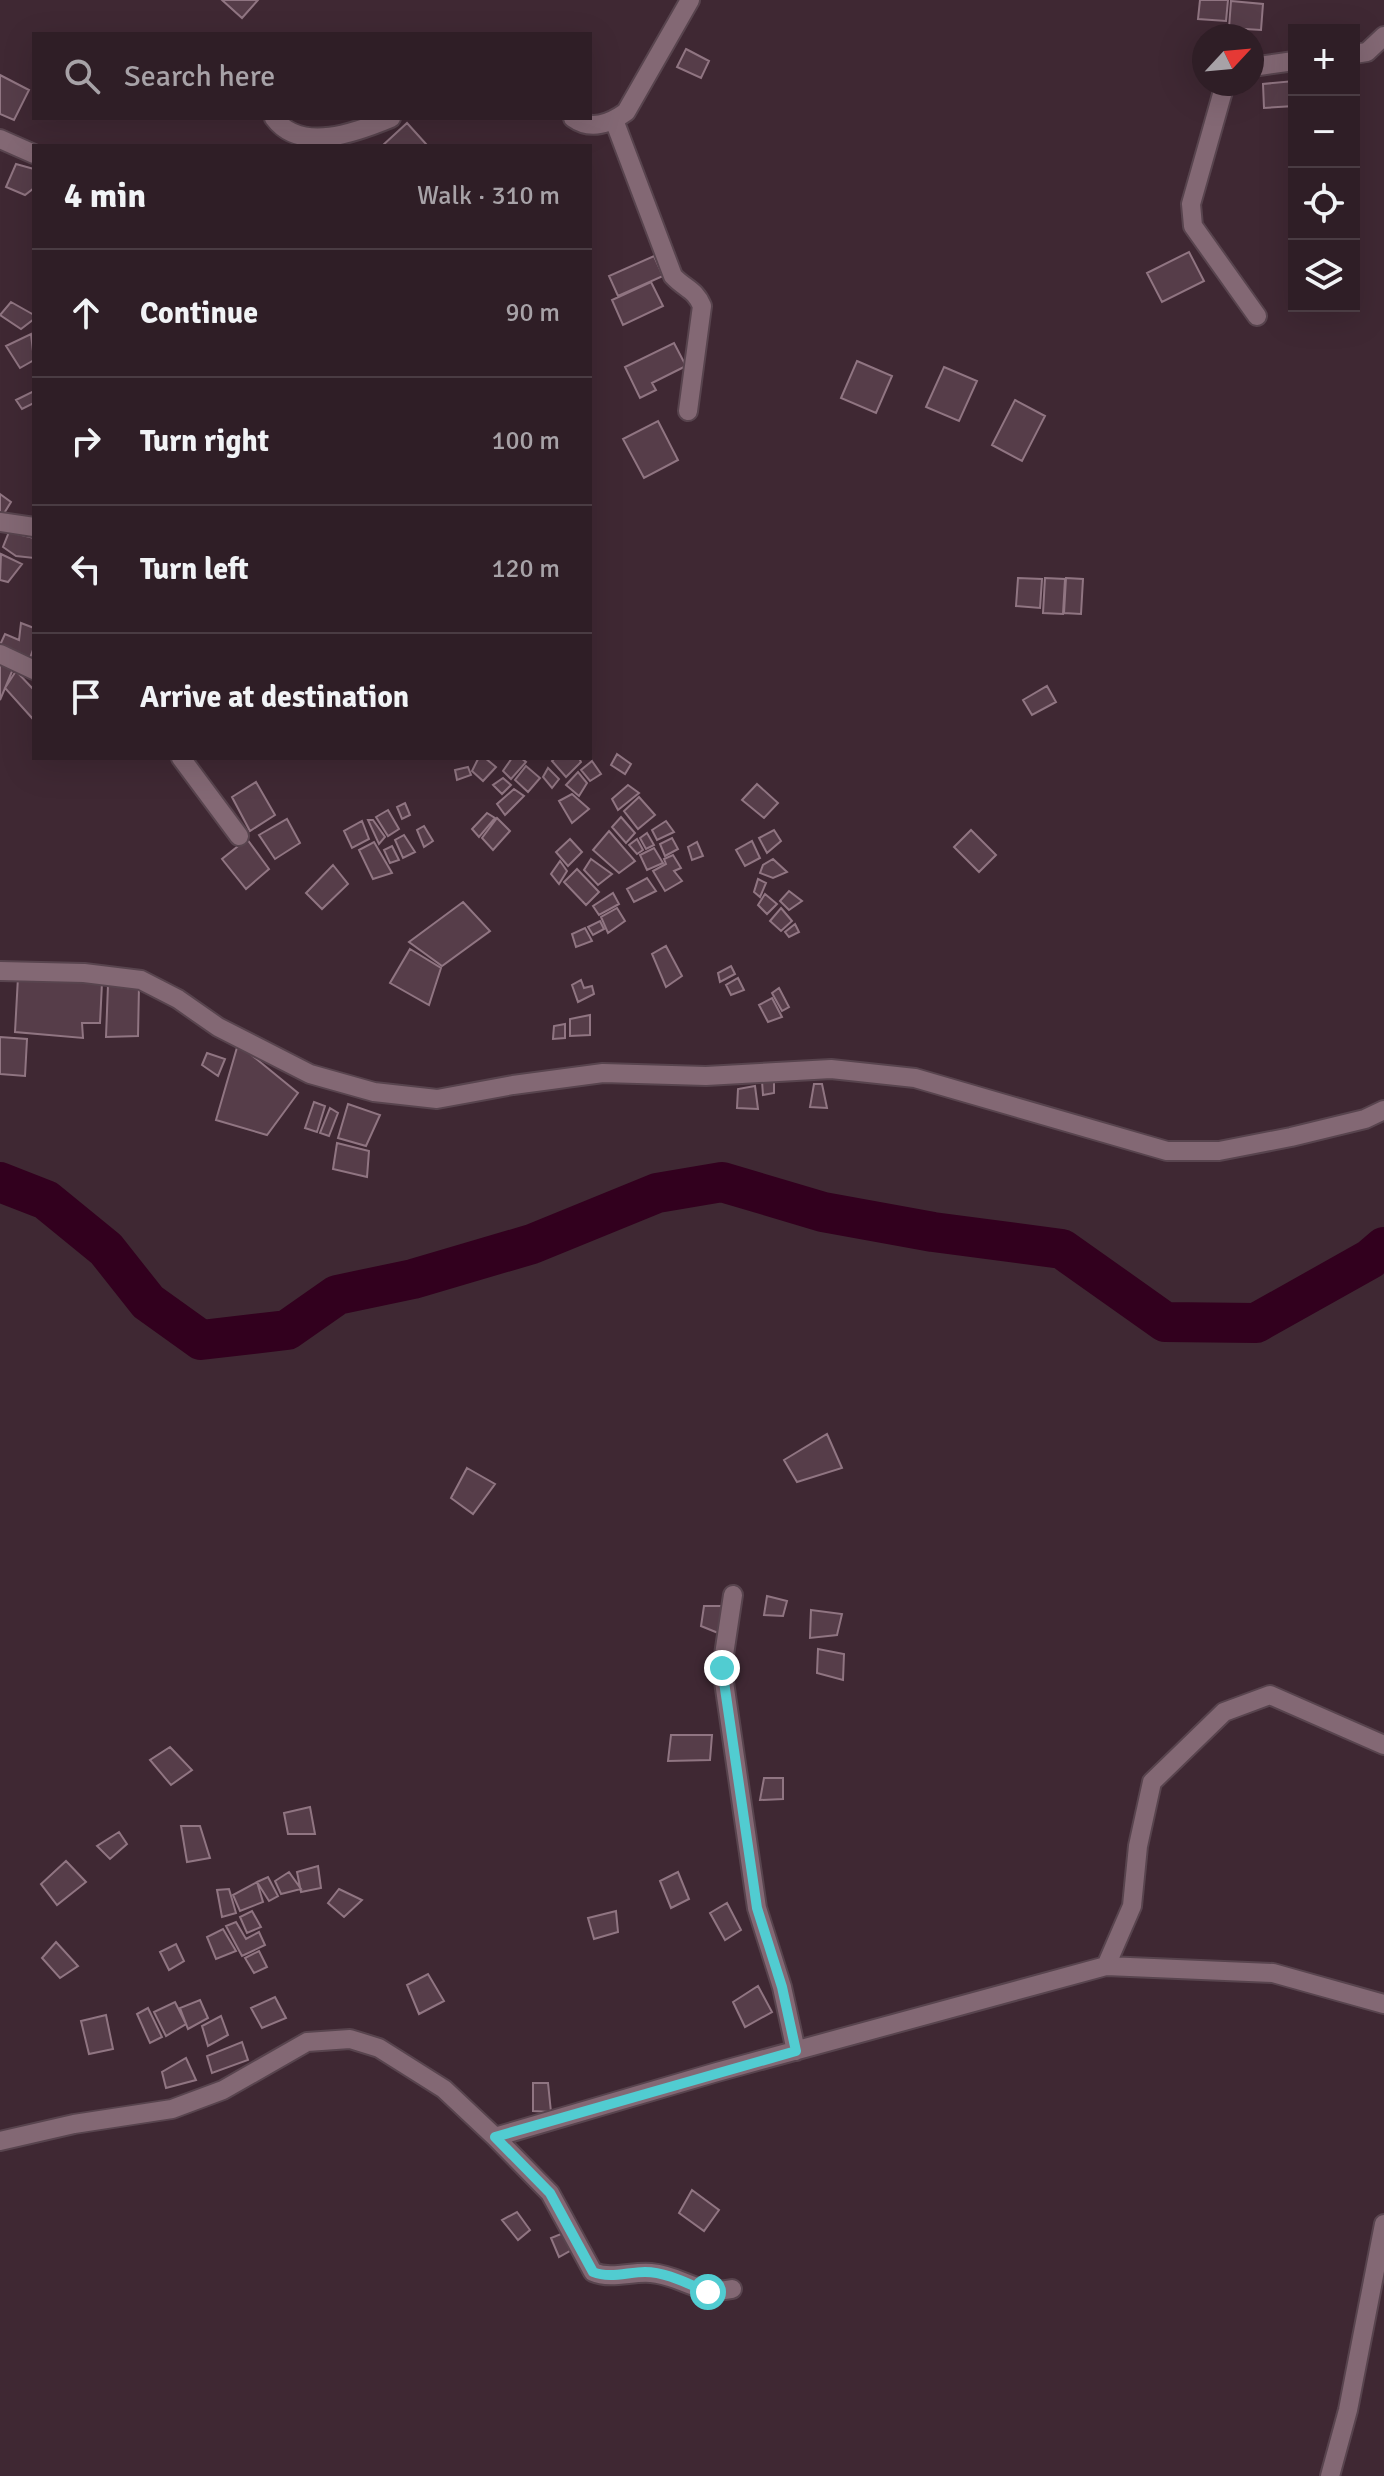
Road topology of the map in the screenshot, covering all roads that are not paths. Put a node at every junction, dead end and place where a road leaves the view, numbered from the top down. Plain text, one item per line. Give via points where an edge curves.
1 (690, 0) edge
2 (1384, 36) edge
3 (1360, 53) edge
4 (1288, 62) edge
5 (1264, 65) edge
6 (1222, 96) edge
7 (275, 120) edge
8 (384, 120) edge
9 (576, 120) edge
10 (614, 120) junction
11 (0, 139) edge
12 (292, 140) edge
13 (32, 153) edge
14 (1257, 316) dead end
15 (688, 411) dead end
16 (0, 522) edge
17 (32, 527) edge
18 (0, 654) edge
19 (32, 669) edge
20 (182, 760) edge
21 (239, 836) dead end
22 (0, 971) edge
23 (1384, 1110) edge
24 (733, 1595) dead end
25 (1384, 1745) edge
26 (1106, 1966) junction
27 (1384, 2004) edge
28 (796, 2051) junction
29 (495, 2137) junction
30 (0, 2141) edge
31 (1384, 2224) edge
32 (732, 2289) dead end
33 (1330, 2476) edge

1 - 10 street via 626,112
2 - 3 street
4 - 5 street
6 - 14 street via 1191,204 1193,226
7 - 12 street
8 - 12 street via 326,137
9 - 10 street via 598,126
10 - 15 street via 673,276 697,293 702,306
11 - 13 street
16 - 17 street
18 - 19 street
20 - 21 street
22 - 23 street via 141,980 310,1074 374,1092 437,1099 603,1073 706,1076 831,1069 915,1078 1167,1151 1219,1151 1365,1119
24 - 28 street via 722,1668 757,1908
25 - 26 street via 1270,1695 1224,1712 1152,1782 1132,1906
26 - 27 street via 1273,1973
26 - 28 street
28 - 29 street
29 - 30 street via 444,2089 379,2048 350,2039 307,2042 223,2090 172,2109
29 - 32 street via 550,2193 593,2272 647,2272 708,2292
31 - 33 street

